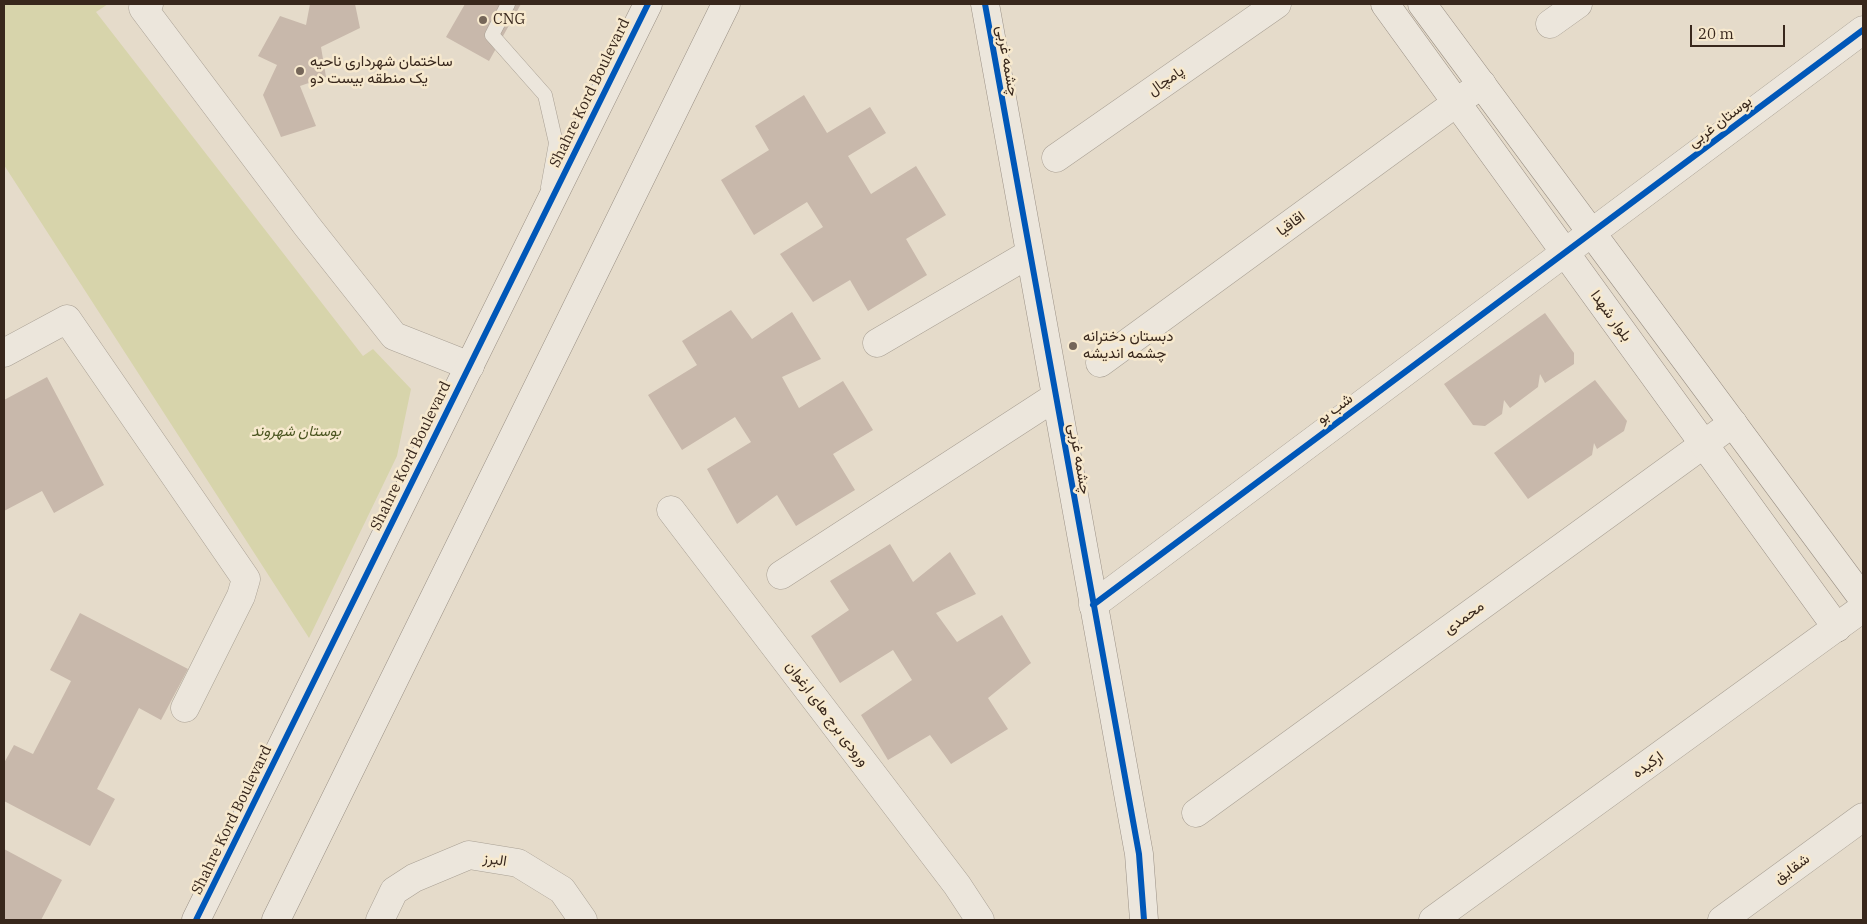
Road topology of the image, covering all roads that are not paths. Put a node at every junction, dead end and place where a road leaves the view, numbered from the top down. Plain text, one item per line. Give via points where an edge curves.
1 (149, 4) edge
2 (508, 4) edge
3 (648, 4) edge
4 (726, 4) edge
5 (967, 4) edge
6 (985, 4) edge
7 (1277, 4) edge
8 (1385, 4) edge
9 (1422, 4) edge
10 (1578, 4) edge
11 (1550, 24) dead end
12 (1863, 30) edge
13 (992, 50) junction
14 (1482, 84) junction
15 (1456, 103) junction
16 (1056, 158) dead end
17 (543, 217) junction
18 (1592, 233) junction
19 (1565, 252) junction
20 (1029, 254) junction
21 (877, 343) dead end
22 (4, 353) edge
23 (1100, 363) dead end
24 (470, 366) junction
25 (1055, 397) junction
26 (1733, 424) junction
27 (1704, 445) junction
28 (671, 510) dead end
29 (781, 575) dead end
30 (1863, 600) edge
31 (1093, 605) junction
32 (1863, 608) edge
33 (1837, 628) junction
34 (185, 708) dead end
35 (1196, 813) dead end
36 (1863, 818) edge
37 (196, 920) edge
38 (276, 920) edge
39 (380, 920) edge
40 (583, 920) edge
41 (980, 920) edge
42 (1144, 920) edge
43 (1433, 920) edge
44 (1722, 920) edge

1 - 24 street via 143,8 394,336
2 - 17 lane via 492,35 544,94 556,143
3 - 17 street, Shahre Kord Boulevard
4 - 38 street
5 - 13 street
6 - 13 street, چشمه غربی
7 - 16 street, پامچال
8 - 15 street, بلوار شهدا
9 - 14 street
10 - 11 street
12 - 18 street, بوستان غربی
13 - 20 street, چشمه غربی
14 - 15 street, اقاقیا
14 - 18 street
15 - 19 street, بلوار شهدا
15 - 23 street, اقاقیا
17 - 24 street, Shahre Kord Boulevard
18 - 19 street, شب بو
18 - 26 street
19 - 27 street, بلوار شهدا
19 - 31 street, شب بو
20 - 21 street
20 - 25 street, چشمه غربی
22 - 34 street via 67,319 246,579 241,596
24 - 37 street, Shahre Kord Boulevard
25 - 29 street
25 - 31 street, چشمه غربی
26 - 27 street, محمدی
26 - 30 street
27 - 33 street, بلوار شهدا
27 - 35 street, محمدی
28 - 41 street, ورودی برج های ارغوان via 957,885
31 - 42 street, چشمه غربی via 1139,854
32 - 33 street, ارکیده
33 - 43 street, ارکیده
36 - 44 street, شقایق
39 - 40 street, البرز via 394,891 414,878 468,855 518,863 562,890

